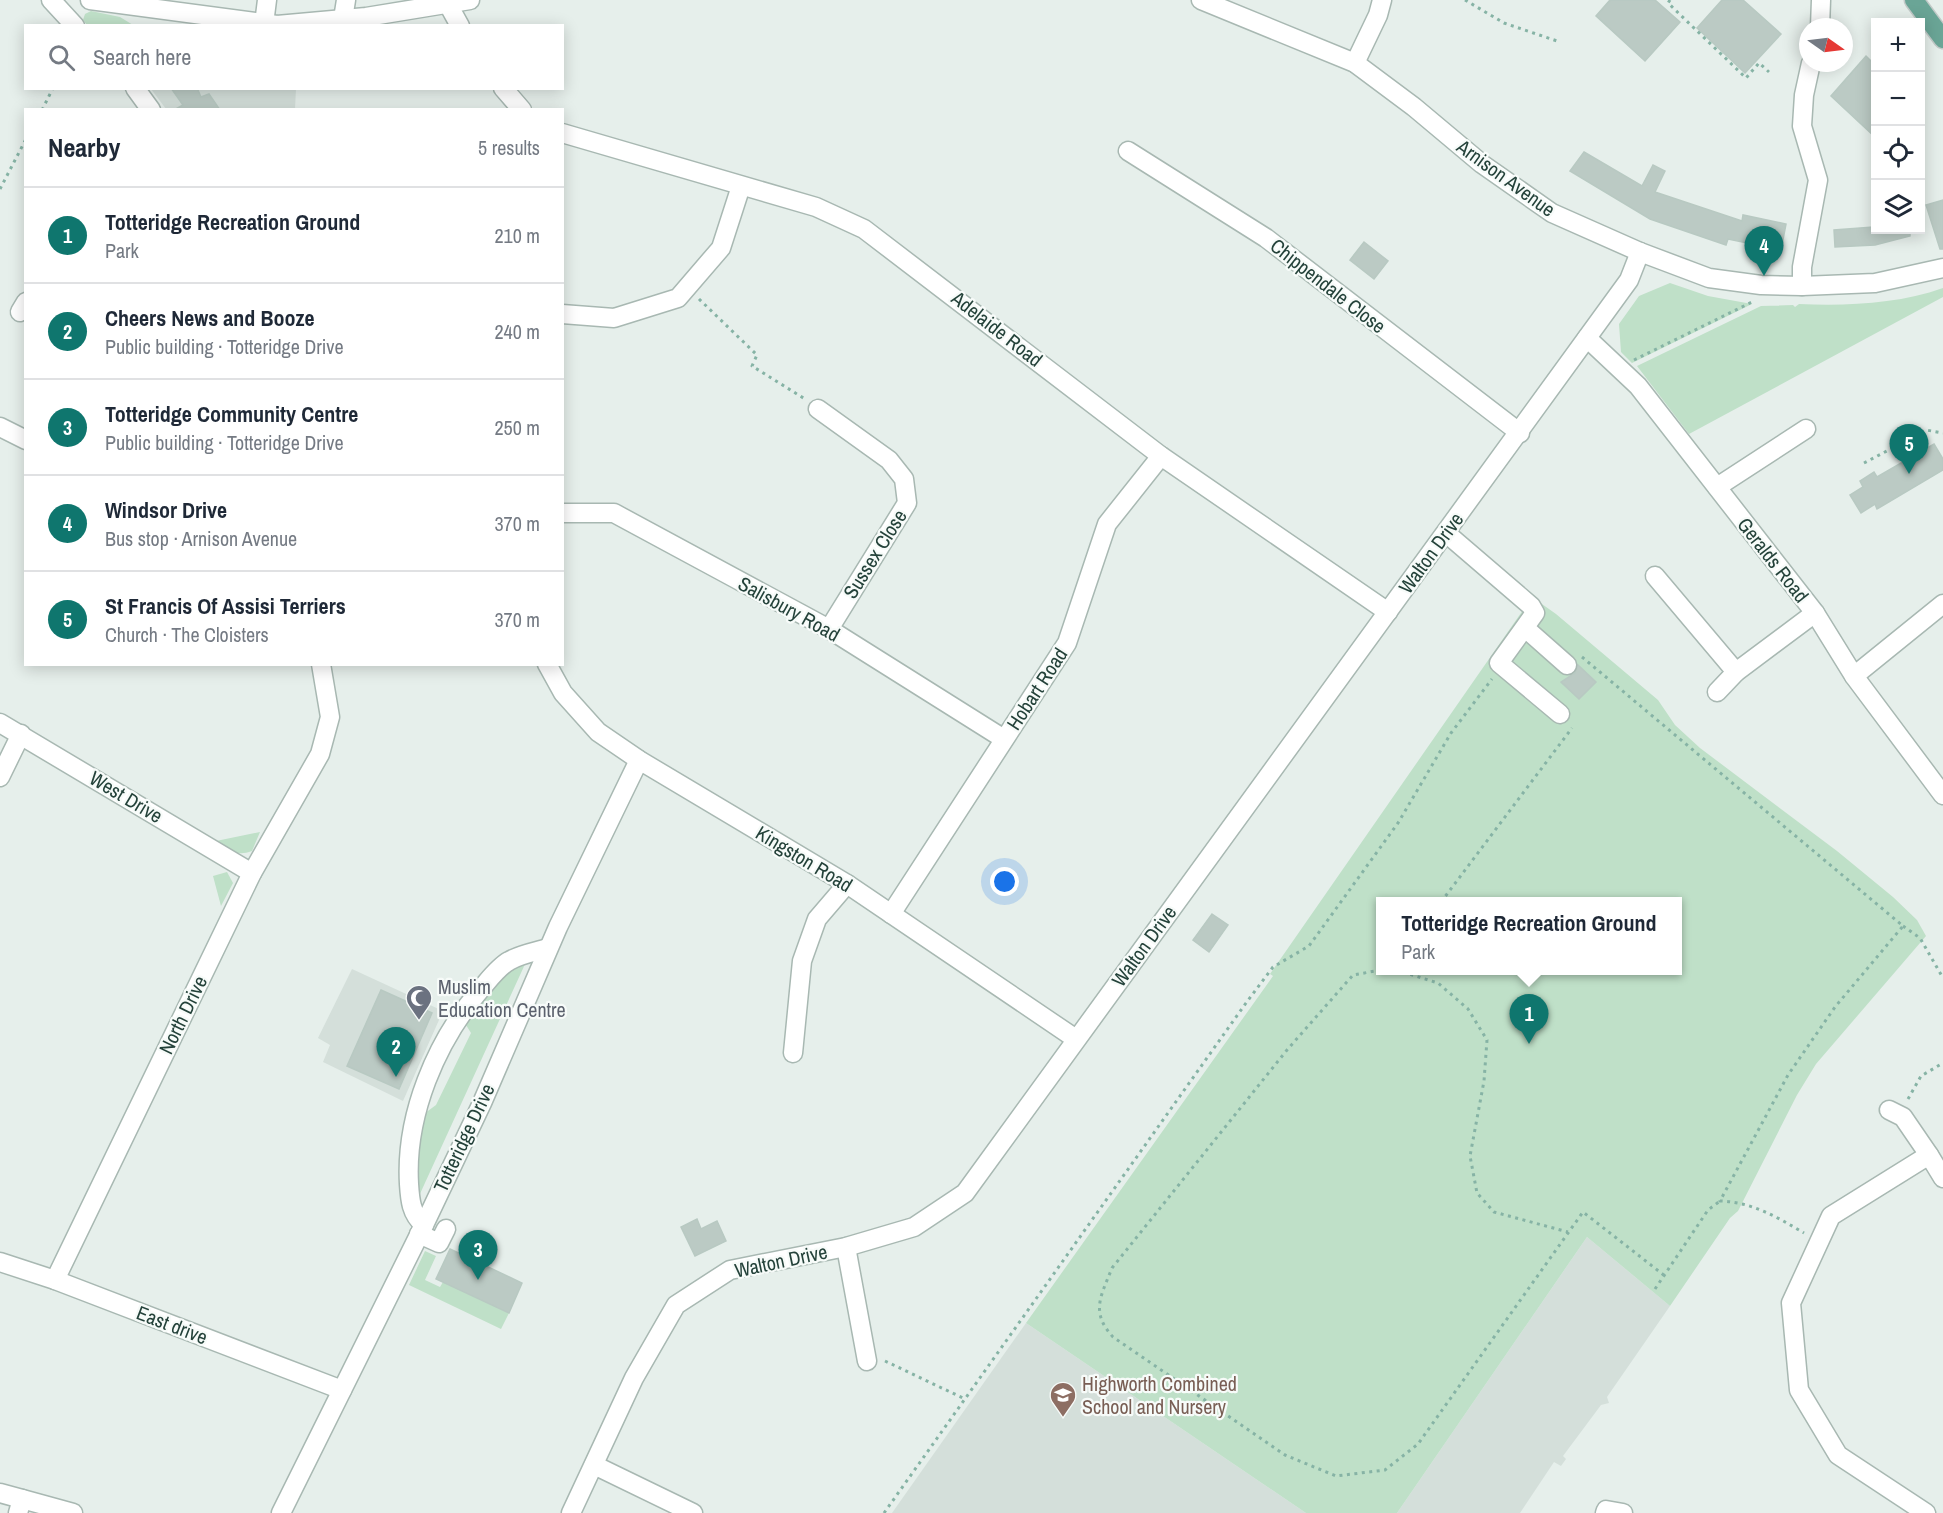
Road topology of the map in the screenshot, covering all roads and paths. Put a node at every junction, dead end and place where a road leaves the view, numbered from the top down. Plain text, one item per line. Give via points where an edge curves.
1 (51, 0) edge
2 (90, 0) edge
3 (267, 0) edge
4 (346, 0) edge
5 (470, 0) edge
6 (1201, 0) edge
7 (1382, 0) edge
8 (1465, 0) edge
9 (1670, 0) edge
10 (1821, 0) edge
11 (1914, 0) edge
12 (427, 4) edge
13 (176, 6) edge
14 (449, 6) junction
15 (150, 18) edge
16 (1820, 18) edge
17 (343, 19) junction
18 (73, 24) edge
19 (264, 24) joint
20 (288, 24) edge
21 (459, 24) edge
22 (1943, 39) edge
23 (1560, 42) dead end
24 (1355, 63) junction
25 (1769, 72) dead end
26 (1809, 72) edge
27 (52, 90) edge
28 (136, 90) edge
29 (505, 90) edge
30 (43, 108) edge
31 (150, 108) edge
32 (520, 108) edge
33 (564, 134) edge
34 (24, 143) edge
35 (1128, 151) dead end
36 (741, 186) junction
37 (0, 189) edge
38 (1640, 252) junction
39 (1943, 267) edge
40 (1761, 285) junction
41 (1802, 286) junction
42 (687, 287) junction
43 (564, 314) edge
44 (1587, 338) junction
45 (1618, 368) junction
46 (818, 409) joint
47 (0, 427) edge
48 (1806, 429) dead end
49 (1520, 433) junction
50 (1899, 433) dead end
51 (1943, 433) edge
52 (24, 439) edge
53 (1904, 442) junction
54 (1161, 456) junction
55 (1864, 463) dead end
56 (1717, 487) junction
57 (564, 513) edge
58 (1446, 533) junction
59 (1655, 576) dead end
60 (1943, 604) edge
61 (1388, 612) junction
62 (1815, 613) junction
63 (1525, 628) junction
64 (829, 629) junction
65 (1498, 663) junction
66 (1567, 665) joint
67 (321, 666) edge
68 (548, 666) edge
69 (1736, 672) junction
70 (1854, 676) junction
71 (1717, 692) dead end
72 (1560, 714) joint
73 (0, 723) edge
74 (21, 734) junction
75 (1004, 740) junction
76 (639, 760) junction
77 (0, 777) edge
78 (1943, 795) edge
79 (252, 873) junction
80 (847, 884) junction
81 (1445, 897) edge
82 (891, 914) junction
83 (1904, 926) junction
84 (548, 948) junction
85 (1376, 971) edge
86 (1410, 975) edge
87 (1413, 976) joint
88 (1943, 978) edge
89 (1076, 1039) junction
90 (793, 1053) dead end
91 (1943, 1063) edge
92 (1896, 1114) joint
93 (1929, 1155) junction
94 (1943, 1178) edge
95 (1720, 1201) junction
96 (446, 1229) dead end
97 (422, 1230) junction
98 (1569, 1232) junction
99 (1819, 1241) junction
100 (846, 1246) junction
101 (0, 1262) edge
102 (1665, 1276) junction
103 (55, 1280) junction
104 (1655, 1289) dead end
105 (866, 1356) joint
106 (342, 1390) junction
107 (965, 1399) junction
108 (594, 1465) junction
109 (0, 1493) edge
110 (20, 1506) edge
111 (73, 1513) edge
112 (281, 1513) edge
113 (571, 1513) edge
114 (693, 1513) edge
115 (884, 1513) edge
116 (1926, 1513) edge

1 - 18 street
2 - 15 street
3 - 19 street
4 - 17 street
5 - 14 street
6 - 24 street, Arnison Avenue
7 - 24 street
8 - 23 path via 1504,24
9 - 25 path via 1668,3 1746,78 1759,63
10 - 16 street
11 - 22 main road
12 - 14 street
12 - 17 street
13 - 15 street
13 - 19 street
14 - 21 street
17 - 20 street
24 - 38 street, Arnison Avenue via 1482,164 1552,213
26 - 41 street via 1802,126 1818,180
27 - 30 path
28 - 31 street
29 - 32 street
33 - 36 street, Adelaide Road
34 - 37 path
35 - 49 street, Chippendale Close via 1266,238
36 - 42 street via 721,248
36 - 54 street, Adelaide Road via 816,207 864,229
38 - 40 street, Arnison Avenue via 1709,278
38 - 44 street, Walton Drive via 1629,280
39 - 41 street, Arnison Avenue via 1875,283
40 - 41 street, Arnison Avenue
40 - 45 path via 1760,298
42 - 43 street via 678,298 614,318
42 - 46 path via 757,355 752,366
44 - 45 street, Geralds Road
44 - 49 street, Walton Drive
45 - 56 street, Geralds Road via 1638,386
46 - 64 street, Sussex Close via 889,460 904,479 907,502
47 - 52 street
48 - 56 street
49 - 58 street, Walton Drive
50 - 53 path
51 - 53 path via 1926,430
53 - 55 path
54 - 61 street, Adelaide Road
54 - 75 street, Hobart Road via 1107,524 1067,643
56 - 62 street, Geralds Road
57 - 64 street, Salisbury Road via 614,513
58 - 61 street, Walton Drive
58 - 63 street via 1531,606 1535,613
59 - 69 street
60 - 70 street
61 - 89 street, Walton Drive
62 - 69 street
62 - 70 street, Geralds Road
63 - 65 street
63 - 66 street
64 - 75 street, Salisbury Road
65 - 72 street
65 - 107 path via 1488,687 1451,733 1398,823 1309,946 1273,967
66 - 83 path via 1583,657
67 - 79 street, North Drive via 330,717 320,754
68 - 76 street, Kingston Road via 564,693 598,732
69 - 71 street
70 - 78 street, Geralds Road
72 - 81 path via 1575,725
73 - 74 street, West Drive
74 - 77 street
74 - 79 street, West Drive
75 - 82 street, Hobart Road
76 - 80 street, Kingston Road
76 - 84 street, Totteridge Drive
79 - 103 street, North Drive
80 - 82 street, Kingston Road
80 - 90 street via 817,919 802,961
82 - 89 street, Kingston Road
83 - 88 path via 1920,938
83 - 95 path via 1835,1007 1788,1075
84 - 97 street, Totteridge Drive
84 - 97 street via 508,962 488,982 453,1026 431,1070 411,1133 408,1171 410,1201
85 - 98 path via 1353,975 1287,1050 1112,1268 1098,1302 1101,1324 1113,1337 1285,1455 1336,1476 1384,1470 1418,1444
86 - 87 path
87 - 98 path via 1438,983 1468,1009 1487,1040 1470,1156 1477,1192 1494,1212
89 - 100 street, Walton Drive via 965,1193 914,1227
91 - 92 path via 1921,1076
92 - 93 street
93 - 94 street
93 - 99 street via 1831,1216
95 - 99 path via 1741,1202
95 - 102 path via 1708,1210
96 - 97 street via 440,1243
97 - 106 street, Totteridge Drive
98 - 102 path via 1582,1212
99 - 116 street via 1791,1303 1799,1390 1838,1455
100 - 105 street
100 - 108 street, Walton Drive via 730,1270 676,1305 634,1378
101 - 103 street, East drive
102 - 104 path
103 - 106 street, East drive
105 - 107 path
106 - 112 street, Totteridge Drive
107 - 115 path
108 - 113 street, Walton Drive
108 - 114 street
109 - 110 street
110 - 111 street

